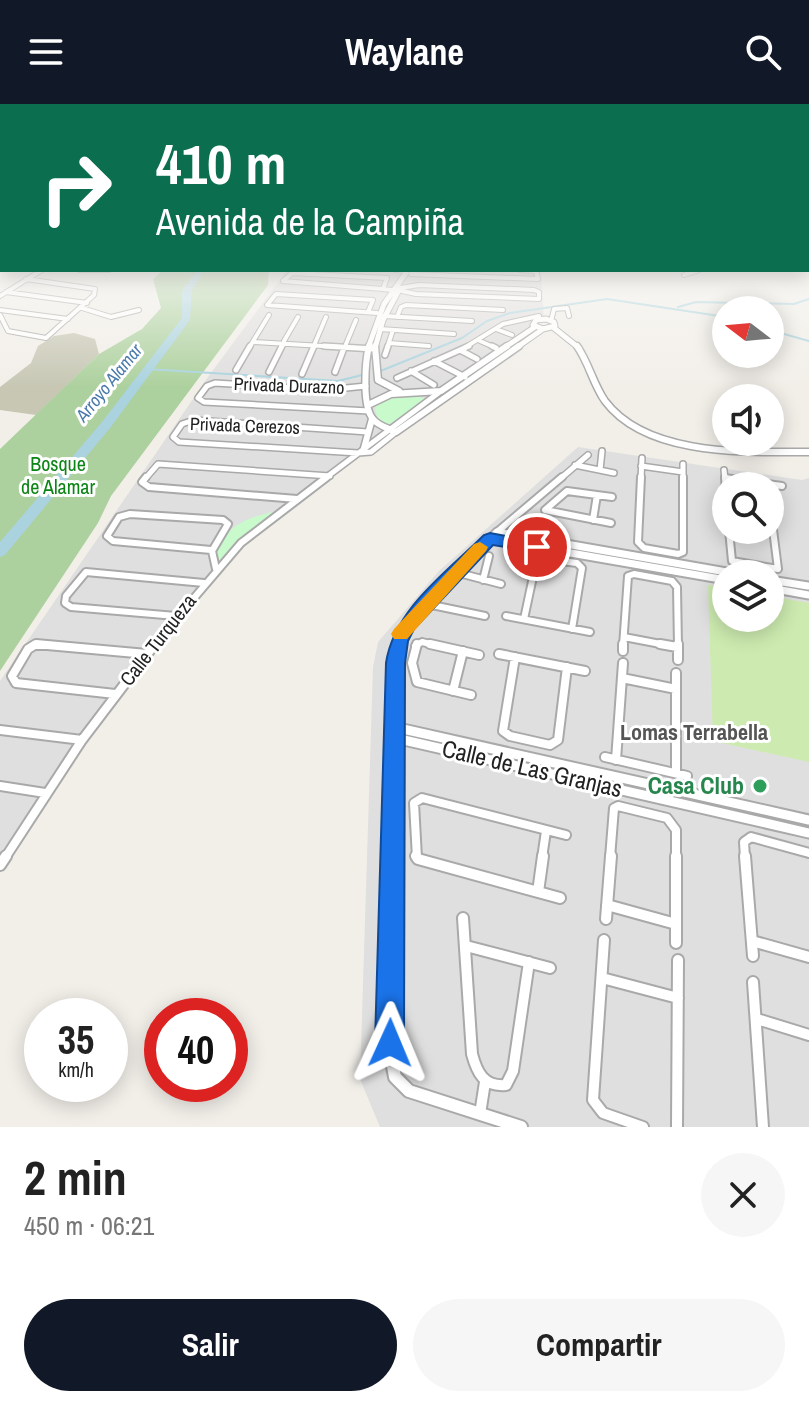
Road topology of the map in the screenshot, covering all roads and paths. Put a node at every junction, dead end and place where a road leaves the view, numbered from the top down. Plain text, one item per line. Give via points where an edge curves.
1 (6, 292) joint
2 (93, 292) edge
3 (395, 292) edge
4 (407, 292) edge
5 (535, 292) edge
6 (0, 296) edge
7 (87, 303) junction
8 (82, 308) junction
9 (139, 310) dead end
10 (503, 310) dead end
11 (368, 312) junction
12 (0, 313) edge
13 (269, 315) dead end
14 (381, 315) junction
15 (539, 316) dead end
16 (569, 316) dead end
17 (298, 317) dead end
18 (326, 317) dead end
19 (397, 317) junction
20 (68, 319) junction
21 (356, 320) dead end
22 (472, 321) dead end
23 (2, 322) edge
24 (552, 324) junction
25 (535, 327) junction
26 (380, 329) junction
27 (496, 329) junction
28 (543, 329) junction
29 (393, 330) junction
30 (454, 334) dead end
31 (512, 335) dead end
32 (254, 341) junction
33 (480, 341) junction
34 (284, 343) junction
35 (389, 343) junction
36 (314, 344) junction
37 (345, 346) junction
38 (429, 346) dead end
39 (367, 347) junction
40 (375, 348) junction
41 (496, 348) dead end
42 (460, 350) junction
43 (385, 355) dead end
44 (477, 359) dead end
45 (365, 360) junction
46 (374, 360) junction
47 (434, 361) junction
48 (236, 370) dead end
49 (411, 371) junction
50 (269, 372) dead end
51 (335, 372) dead end
52 (302, 374) dead end
53 (465, 377) junction
54 (397, 378) dead end
55 (434, 385) dead end
56 (366, 386) junction
57 (441, 391) junction
58 (404, 392) junction
59 (430, 398) junction
60 (439, 401) junction
61 (369, 412) junction
62 (388, 429) junction
63 (368, 432) junction
64 (396, 432) junction
65 (361, 451) junction
66 (602, 451) dead end
67 (809, 452) edge
68 (588, 455) dead end
69 (575, 465) junction
70 (600, 470) junction
71 (614, 473) dead end
72 (330, 476) junction
73 (542, 493) junction
74 (597, 495) junction
75 (612, 497) dead end
76 (297, 499) junction
77 (554, 499) junction
78 (593, 520) junction
79 (611, 523) dead end
80 (493, 535) junction
81 (211, 550) junction
82 (659, 550) junction
83 (560, 555) junction
84 (489, 556) dead end
85 (656, 565) junction
86 (216, 569) junction
87 (455, 572) junction
88 (704, 572) junction
89 (712, 572) edge
90 (712, 575) edge
91 (652, 577) junction
92 (483, 580) junction
93 (204, 583) junction
94 (501, 584) dead end
95 (784, 584) edge
96 (784, 589) edge
97 (809, 590) edge
98 (427, 604) junction
99 (176, 616) junction
100 (485, 616) dead end
101 (506, 616) dead end
102 (524, 619) junction
103 (572, 629) junction
104 (590, 632) dead end
105 (624, 637) junction
106 (677, 647) junction
107 (463, 651) junction
108 (623, 651) dead end
109 (147, 654) junction
110 (499, 654) dead end
111 (479, 655) dead end
112 (515, 657) junction
113 (678, 660) dead end
114 (395, 663) junction
115 (412, 663) junction
116 (623, 663) dead end
117 (567, 667) junction
118 (585, 671) dead end
119 (676, 673) dead end
120 (622, 678) junction
121 (676, 689) junction
122 (453, 691) junction
123 (115, 694) junction
124 (471, 695) dead end
125 (0, 730) edge
126 (394, 732) junction
127 (82, 740) junction
128 (528, 740) junction
129 (525, 756) junction
130 (605, 757) dead end
131 (616, 760) junction
132 (647, 767) junction
133 (676, 773) junction
134 (687, 776) dead end
135 (0, 786) edge
136 (646, 789) junction
137 (45, 793) junction
138 (644, 812) junction
139 (809, 820) edge
140 (393, 825) junction
141 (414, 826) junction
142 (776, 826) junction
143 (546, 831) junction
144 (809, 833) edge
145 (566, 835) dead end
146 (778, 843) junction
147 (0, 844) edge
148 (12, 846) junction
149 (809, 853) edge
150 (0, 865) edge
151 (538, 892) junction
152 (560, 898) dead end
153 (607, 905) junction
154 (463, 918) dead end
155 (606, 919) dead end
156 (676, 924) junction
157 (604, 940) dead end
158 (752, 941) junction
159 (676, 943) dead end
160 (466, 946) junction
161 (753, 956) dead end
162 (809, 957) edge
163 (678, 960) dead end
164 (529, 962) junction
165 (550, 968) dead end
166 (602, 978) junction
167 (753, 982) dead end
168 (678, 998) junction
169 (757, 1019) junction
170 (809, 1035) edge
171 (485, 1082) junction
172 (480, 1114) junction
173 (630, 1125) edge
174 (521, 1127) edge
175 (643, 1127) edge
176 (677, 1127) edge
177 (763, 1127) edge

1 - 6 street
1 - 7 street
2 - 7 street
3 - 14 street
4 - 5 street via 535,301
7 - 8 street
8 - 9 street via 119,317
8 - 20 street
10 - 19 street via 406,305
11 - 11 street via 373,300 276,294 267,305
11 - 14 street
12 - 20 street
12 - 23 street
13 - 32 street
14 - 19 street
14 - 26 street
14 - 39 street
15 - 27 street
16 - 24 street via 567,308 554,309
17 - 34 street
18 - 36 street
19 - 22 street
20 - 23 street via 46,338 8,331
21 - 37 street
24 - 25 street, Calle Turqueza via 536,320
24 - 28 street
24 - 67 street via 580,346 611,408 655,435 716,452
25 - 28 street
25 - 53 street, Calle Turqueza
26 - 29 street
26 - 40 street
27 - 31 street
27 - 33 street
28 - 60 street, Calle Turqueza
29 - 30 street
29 - 35 street
32 - 34 street
32 - 48 street
33 - 41 street
33 - 42 street
34 - 36 street
34 - 50 street
35 - 38 street
35 - 43 street
36 - 37 street
36 - 52 street
37 - 39 street
37 - 51 street
39 - 40 street
39 - 45 street
40 - 46 street
42 - 44 street
42 - 47 street
45 - 46 street
45 - 56 street
46 - 58 street via 380,382
47 - 49 street
47 - 53 street
49 - 54 street
49 - 55 street
53 - 57 street, Calle Turqueza
56 - 61 street
56 - 61 street, Privada Durazno via 326,390 215,383 198,398
57 - 58 street
57 - 59 street, Calle Turqueza
58 - 59 street
58 - 61 street via 382,396
59 - 60 street
59 - 62 street, Calle Turqueza
60 - 64 street, Calle Turqueza
61 - 62 street
61 - 63 street
62 - 64 street
62 - 65 street, Calle Turqueza
63 - 65 street
63 - 65 street, Privada Cerezos via 194,420 182,424 173,437 179,442
64 - 65 street, Calle Turqueza via 371,452
65 - 72 street, Calle Turqueza
66 - 70 street
68 - 69 street
69 - 70 street
69 - 73 street
70 - 71 street
72 - 76 street, Calle Turqueza
72 - 76 street via 163,464 153,466 142,482 149,487
73 - 77 street
73 - 80 street
74 - 75 street
74 - 77 street via 567,491
74 - 78 street
76 - 86 street, Calle Turqueza
77 - 78 street via 546,512
78 - 79 street
80 - 83 street
80 - 85 street
80 - 87 street
81 - 81 street via 113,541 107,536 119,517 130,514 227,522
81 - 86 street
82 - 82 street via 683,552 683,468 642,462 638,542
82 - 85 street
83 - 85 street
83 - 102 street via 535,561
83 - 103 street via 582,568
84 - 92 street
85 - 88 street
85 - 91 street
86 - 93 street, Calle Turqueza
87 - 92 street
87 - 98 street
88 - 89 street
88 - 90 street
91 - 105 street via 628,576
91 - 106 street via 677,587
92 - 94 street
93 - 99 street, Calle Turqueza
93 - 99 street via 86,572 66,596 71,607
95 - 97 street
96 - 97 street
98 - 100 street
98 - 114 street via 401,633
99 - 109 street, Calle Turqueza
101 - 102 street
102 - 103 street
103 - 104 street
105 - 106 street
105 - 108 street
106 - 113 street
107 - 111 street
107 - 115 street via 418,642
107 - 122 street
109 - 123 street, Calle Turqueza
109 - 123 street via 36,644 12,676 16,683
110 - 112 street
112 - 117 street
112 - 128 street via 503,731
114 - 115 street
114 - 126 street
115 - 122 street via 417,682
116 - 120 street
117 - 118 street
117 - 128 street via 558,740 550,745
119 - 121 street
120 - 121 street
120 - 131 street
121 - 133 street
122 - 124 street
123 - 127 street, Calle Turqueza
125 - 127 street
126 - 129 street, Calle de Las Granjas
126 - 136 street, Calle de Las Granjas
126 - 140 street
127 - 137 street, Calle Turqueza
128 - 129 street
129 - 136 street, Calle de Las Granjas
130 - 131 street
131 - 132 street
132 - 133 street
132 - 136 street
133 - 134 street
135 - 137 street
136 - 138 street
136 - 139 street, Calle de Las Granjas
136 - 142 street, Calle de Las Granjas
137 - 148 street, Calle Turqueza
138 - 153 street via 618,806 612,813
138 - 156 street via 667,818 676,830
140 - 141 street
140 - 172 street via 392,1071 409,1091
141 - 143 street via 414,803 422,798
141 - 151 street via 418,859
142 - 144 street, Calle de Las Granjas
142 - 146 street
143 - 145 street
143 - 151 street
146 - 149 street
146 - 158 street via 751,837 744,842
147 - 148 street
148 - 150 street, Calle Turqueza
151 - 152 street
153 - 155 street
153 - 156 street
154 - 160 street
156 - 159 street
157 - 166 street
158 - 161 street
158 - 162 street
160 - 164 street
160 - 171 street via 472,1054
163 - 168 street
164 - 165 street
164 - 171 street via 511,1079 497,1087
166 - 168 street
166 - 173 street via 593,1100 600,1111
167 - 169 street
168 - 176 street
169 - 170 street
169 - 177 street
171 - 172 street
172 - 174 street
173 - 175 street

